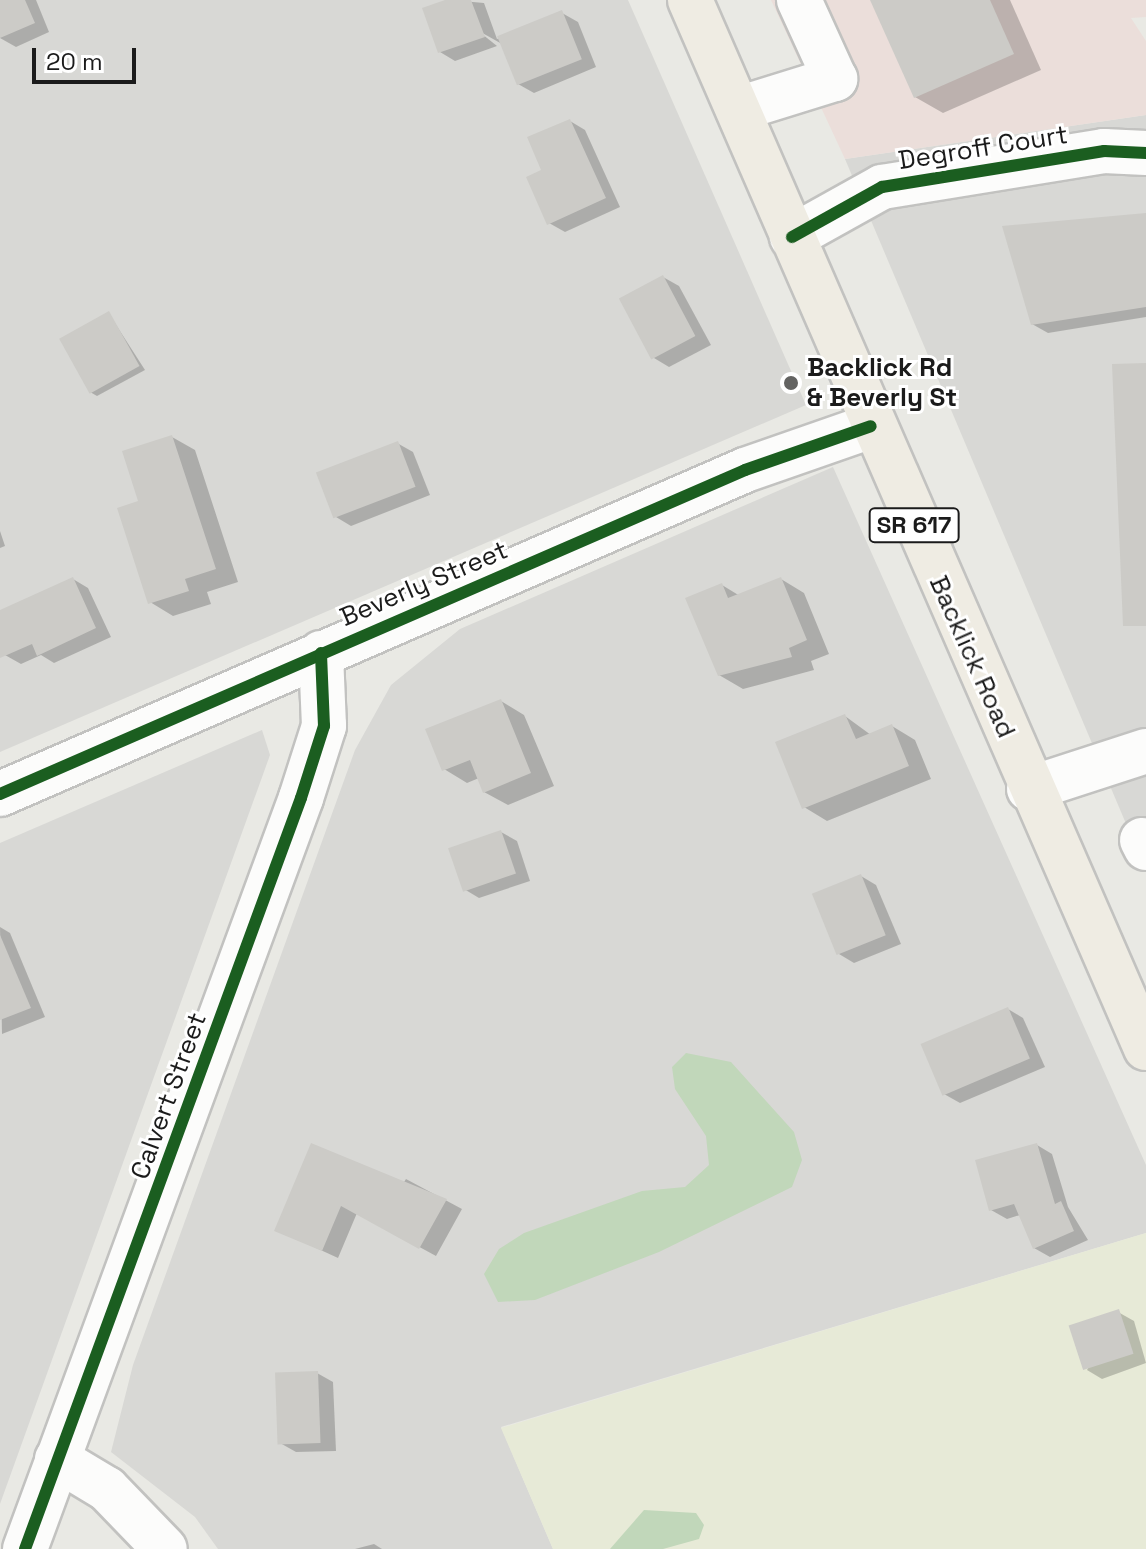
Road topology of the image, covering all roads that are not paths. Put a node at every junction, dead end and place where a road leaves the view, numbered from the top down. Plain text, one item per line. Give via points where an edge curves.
1 (690, 0) edge
2 (799, 0) edge
3 (738, 109) junction
4 (1146, 153) edge
5 (792, 237) junction
6 (871, 426) junction
7 (321, 653) junction
8 (1146, 751) edge
9 (1029, 789) junction
10 (0, 794) edge
11 (1146, 1048) edge
12 (57, 1459) junction
13 (25, 1549) edge
14 (165, 1549) edge

1 - 3 main road, Backlick Road / SR 617
2 - 3 street via 835,79
3 - 5 main road, Backlick Road / SR 617
4 - 5 street, Degroff Court via 1104,151 882,187
5 - 6 main road, Backlick Road / SR 617
6 - 7 street, Beverly Street via 745,470
6 - 9 main road, Backlick Road / SR 617
7 - 10 street, Beverly Street
7 - 12 street, Calvert Street via 324,726 301,798
8 - 9 street
9 - 11 main road, Backlick Road / SR 617
12 - 13 street, Calvert Street
12 - 14 street via 107,1489

